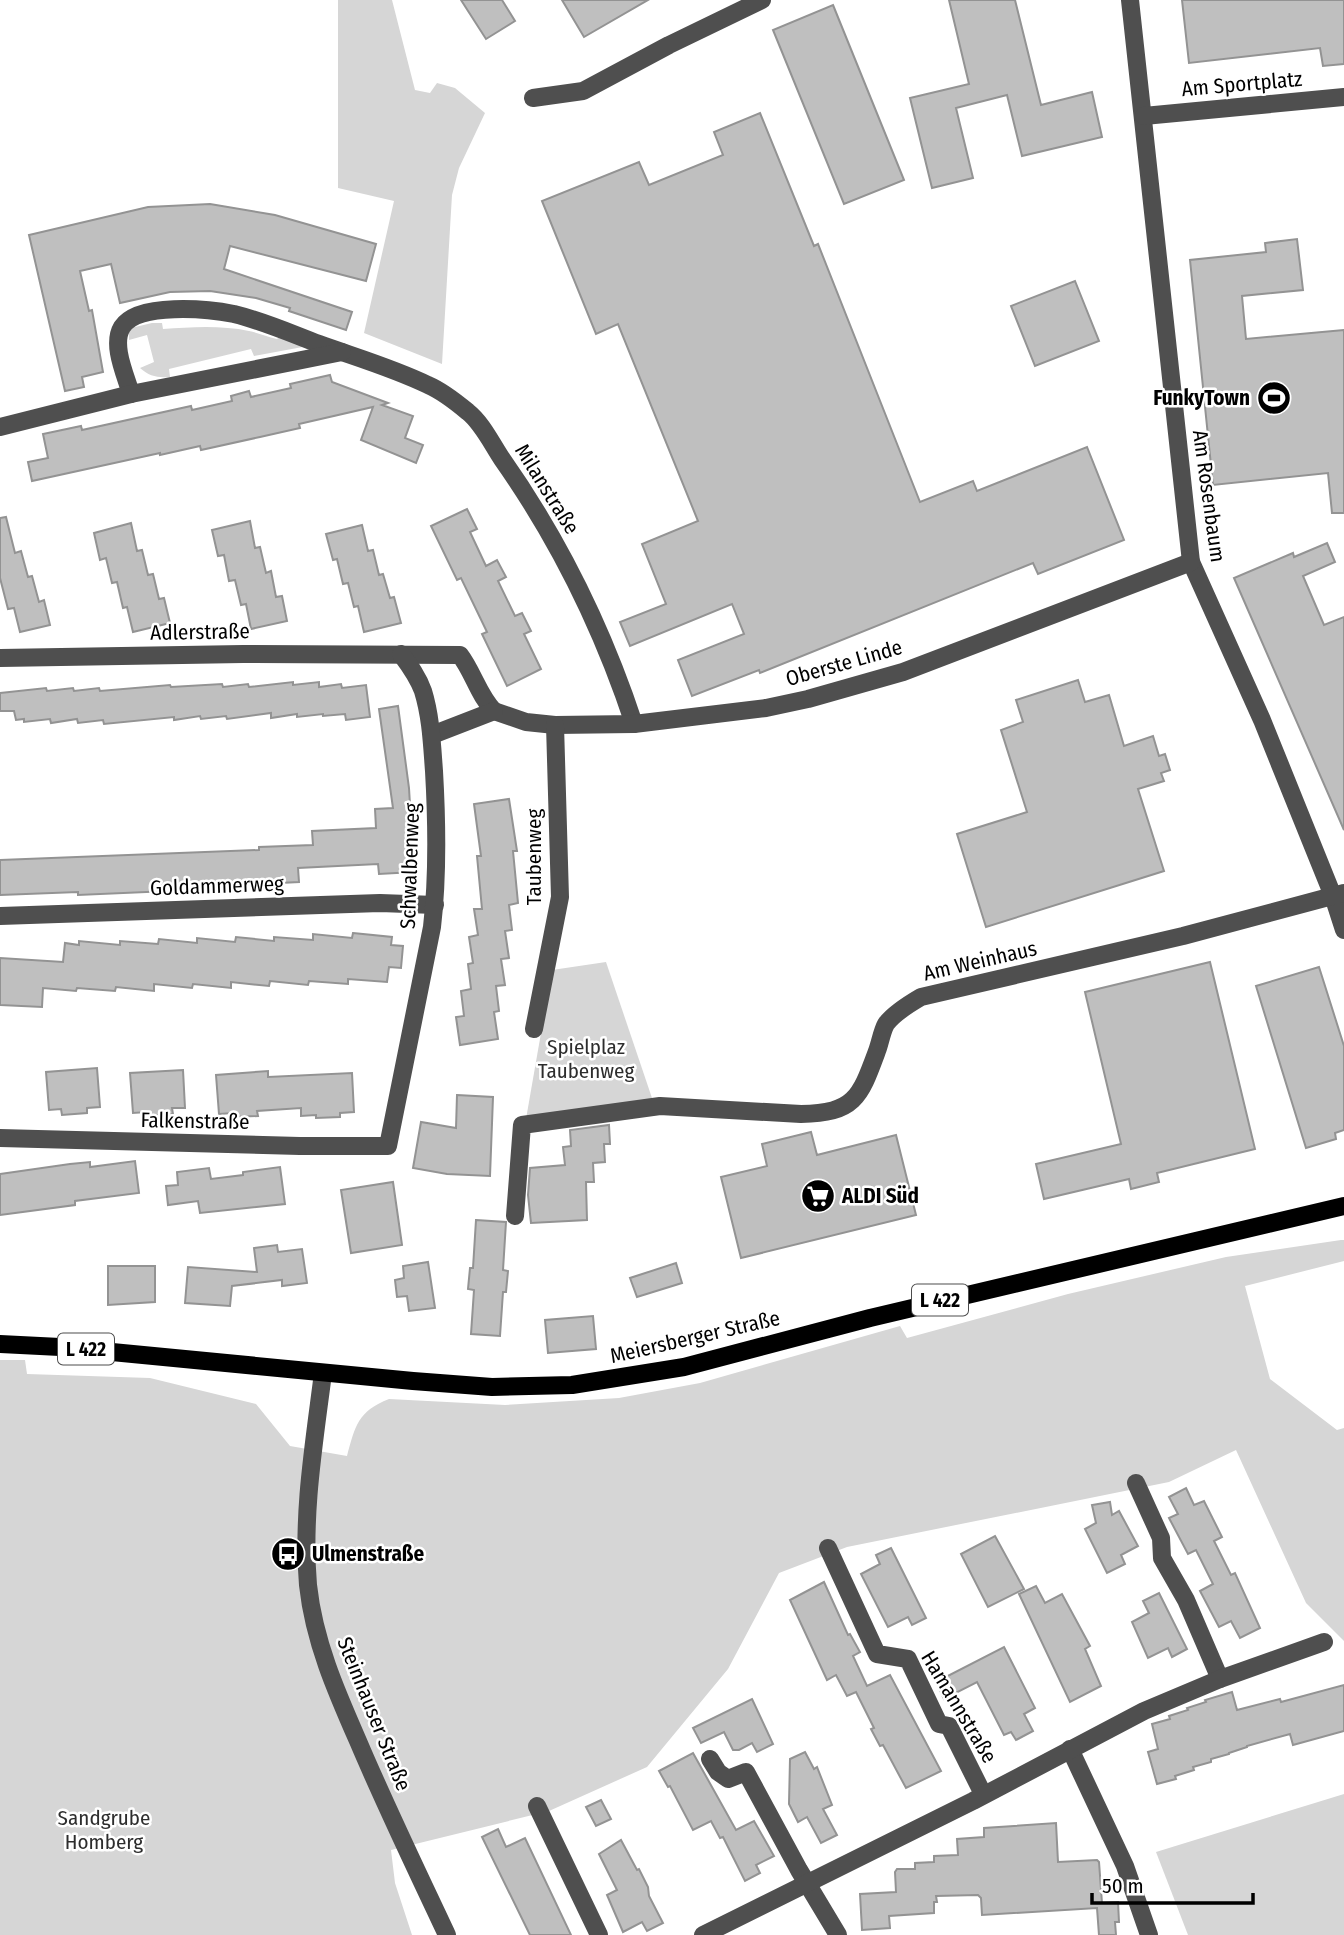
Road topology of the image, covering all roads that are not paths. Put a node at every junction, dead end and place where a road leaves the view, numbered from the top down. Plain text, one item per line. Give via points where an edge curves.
1 (762, 0) edge
2 (1130, 0) edge
3 (533, 97) dead end
4 (1344, 97) edge
5 (1144, 116) junction
6 (342, 352) junction
7 (131, 394) junction
8 (0, 427) edge
9 (1191, 562) junction
10 (401, 654) junction
11 (0, 658) edge
12 (494, 711) junction
13 (634, 724) junction
14 (555, 725) junction
15 (432, 735) junction
16 (1338, 895) edge
17 (435, 905) junction
18 (0, 916) edge
19 (1344, 930) edge
20 (534, 1029) dead end
21 (0, 1138) edge
22 (388, 1146) joint
23 (1344, 1206) edge
24 (515, 1216) dead end
25 (0, 1344) edge
26 (323, 1373) junction
27 (1136, 1483) dead end
28 (828, 1548) dead end
29 (1324, 1642) dead end
30 (1220, 1679) junction
31 (1070, 1749) junction
32 (709, 1759) dead end
33 (983, 1794) junction
34 (537, 1806) dead end
35 (807, 1882) junction
36 (447, 1935) edge
37 (599, 1935) edge
38 (703, 1935) edge
39 (838, 1935) edge
40 (1149, 1935) edge

1 - 3 street via 583,91
2 - 5 street, Am Rosenbaum
4 - 5 street, Am Sportplatz
5 - 9 street, Am Rosenbaum
6 - 7 street
6 - 7 street, Milanstraße via 232,314 160,310 131,318 121,328 118,350
6 - 13 street, Milanstraße via 430,386 470,413 559,549 617,672
7 - 8 street
9 - 13 street, Oberste Linde via 903,672 766,708
9 - 16 street, Am Rosenbaum
10 - 11 street, Adlerstraße
10 - 12 street, Adlerstraße via 460,655
10 - 15 street via 423,692
12 - 14 street, Oberste Linde via 526,722
12 - 15 street
13 - 14 street, Oberste Linde
14 - 20 street, Taubenweg via 560,897
15 - 17 street, Schwalbenweg
16 - 19 street, Am Rosenbaum
16 - 24 street, Am Weinhaus via 921,997 886,1025 866,1080 853,1102 840,1110 802,1114 660,1107 522,1125
17 - 18 street, Goldammerweg
17 - 22 street, Schwalbenweg
21 - 22 street, Falkenstraße
23 - 26 main road, Meiersberger Straße / L 422 via 908,1308 684,1367 613,1380 492,1387
25 - 26 main road, Meiersberger Straße / L 422
26 - 36 street, Steinhauser Straße via 306,1527 317,1638 362,1750
27 - 30 street via 1161,1538 1162,1558
28 - 33 street, Hamannstraße via 877,1654 908,1659 939,1724 949,1726
29 - 30 street, Hamannstraße
30 - 31 street, Hamannstraße via 1144,1710
31 - 33 street, Hamannstraße
31 - 40 street via 1125,1866
32 - 35 street via 728,1779 746,1772
33 - 35 street, Hamannstraße
34 - 37 street
35 - 38 street, Hamannstraße
35 - 39 street

